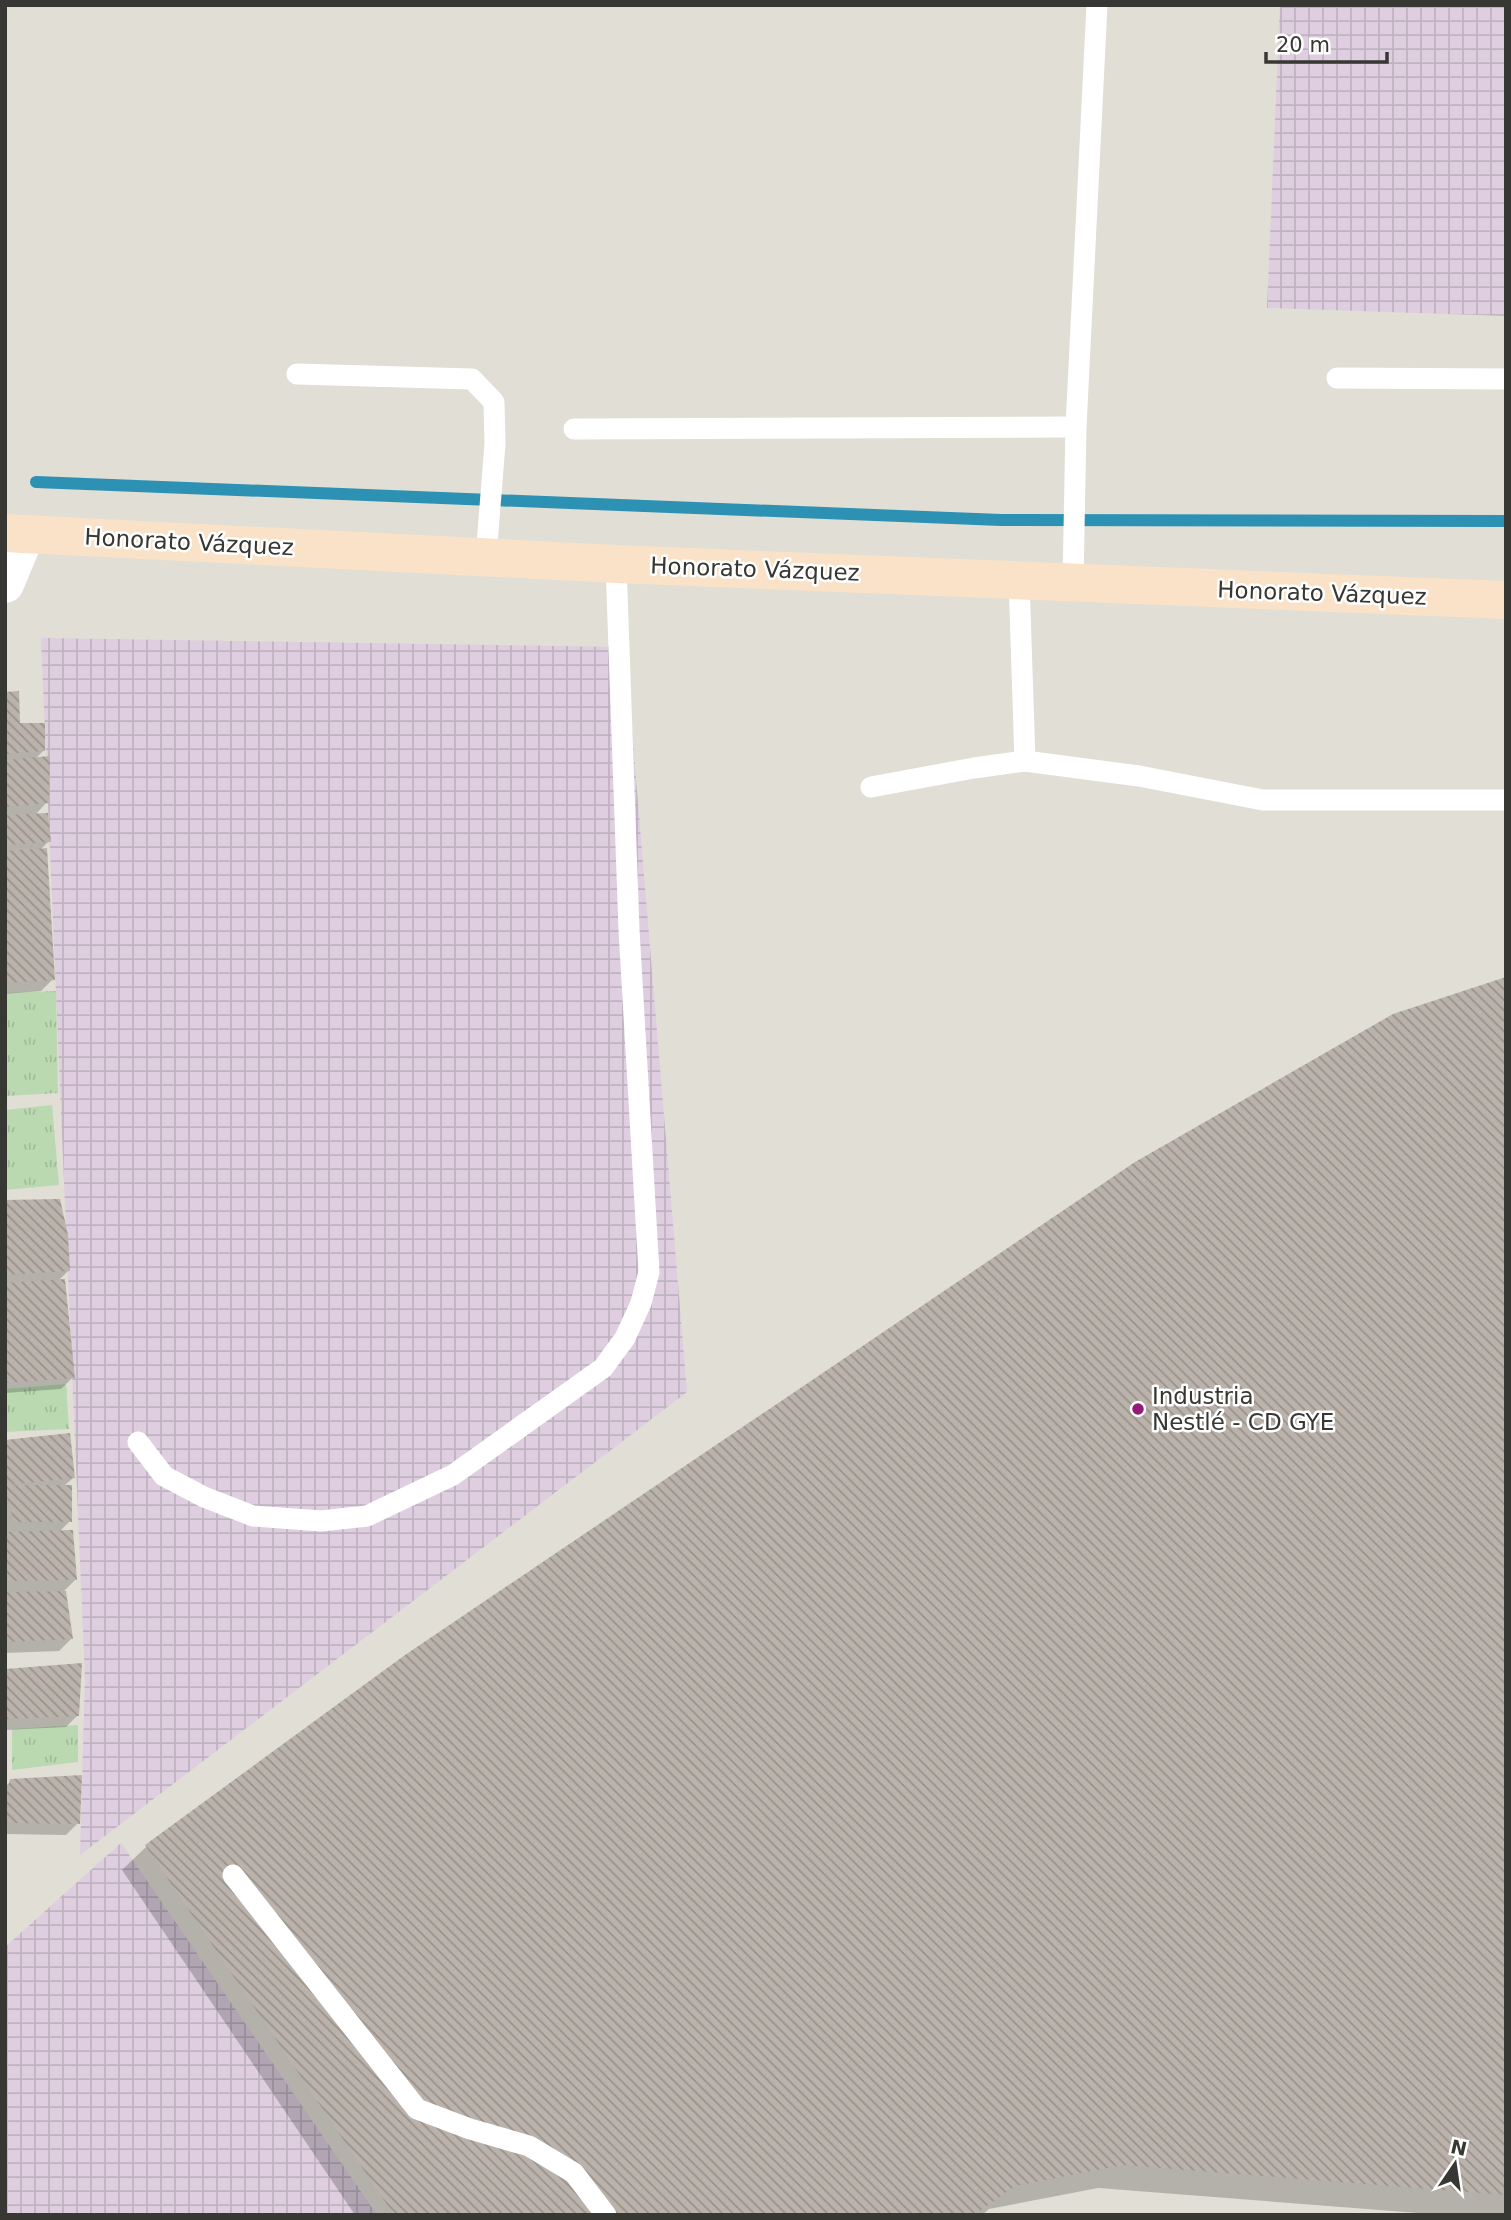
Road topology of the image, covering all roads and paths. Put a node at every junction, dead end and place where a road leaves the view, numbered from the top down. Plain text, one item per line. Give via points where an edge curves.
1 (1097, 5) edge
2 (297, 374) dead end
3 (1337, 377) dead end
4 (1506, 379) edge
5 (1076, 427) junction
6 (574, 429) dead end
7 (16, 533) edge
8 (486, 557) junction
9 (616, 564) junction
10 (1019, 579) junction
11 (1073, 582) junction
12 (5, 584) edge
13 (1506, 600) edge
14 (1025, 761) junction
15 (871, 787) dead end
16 (1506, 800) edge
17 (138, 1442) dead end
18 (233, 1875) dead end
19 (606, 2215) edge

1 - 5 lane
2 - 8 lane via 472,379 494,402
3 - 4 lane
5 - 6 lane
5 - 11 lane
7 - 8 street, Honorato Vázquez
7 - 12 street
8 - 9 street, Honorato Vázquez
9 - 10 street, Honorato Vázquez
9 - 17 lane via 629,930 649,1272 625,1338 603,1368 453,1475 367,1516 321,1521 253,1516 164,1476
10 - 11 street, Honorato Vázquez
10 - 14 lane
11 - 13 street, Honorato Vázquez
14 - 15 lane
14 - 16 lane via 1139,776 1264,800
18 - 19 lane via 417,2109 529,2146 574,2173

